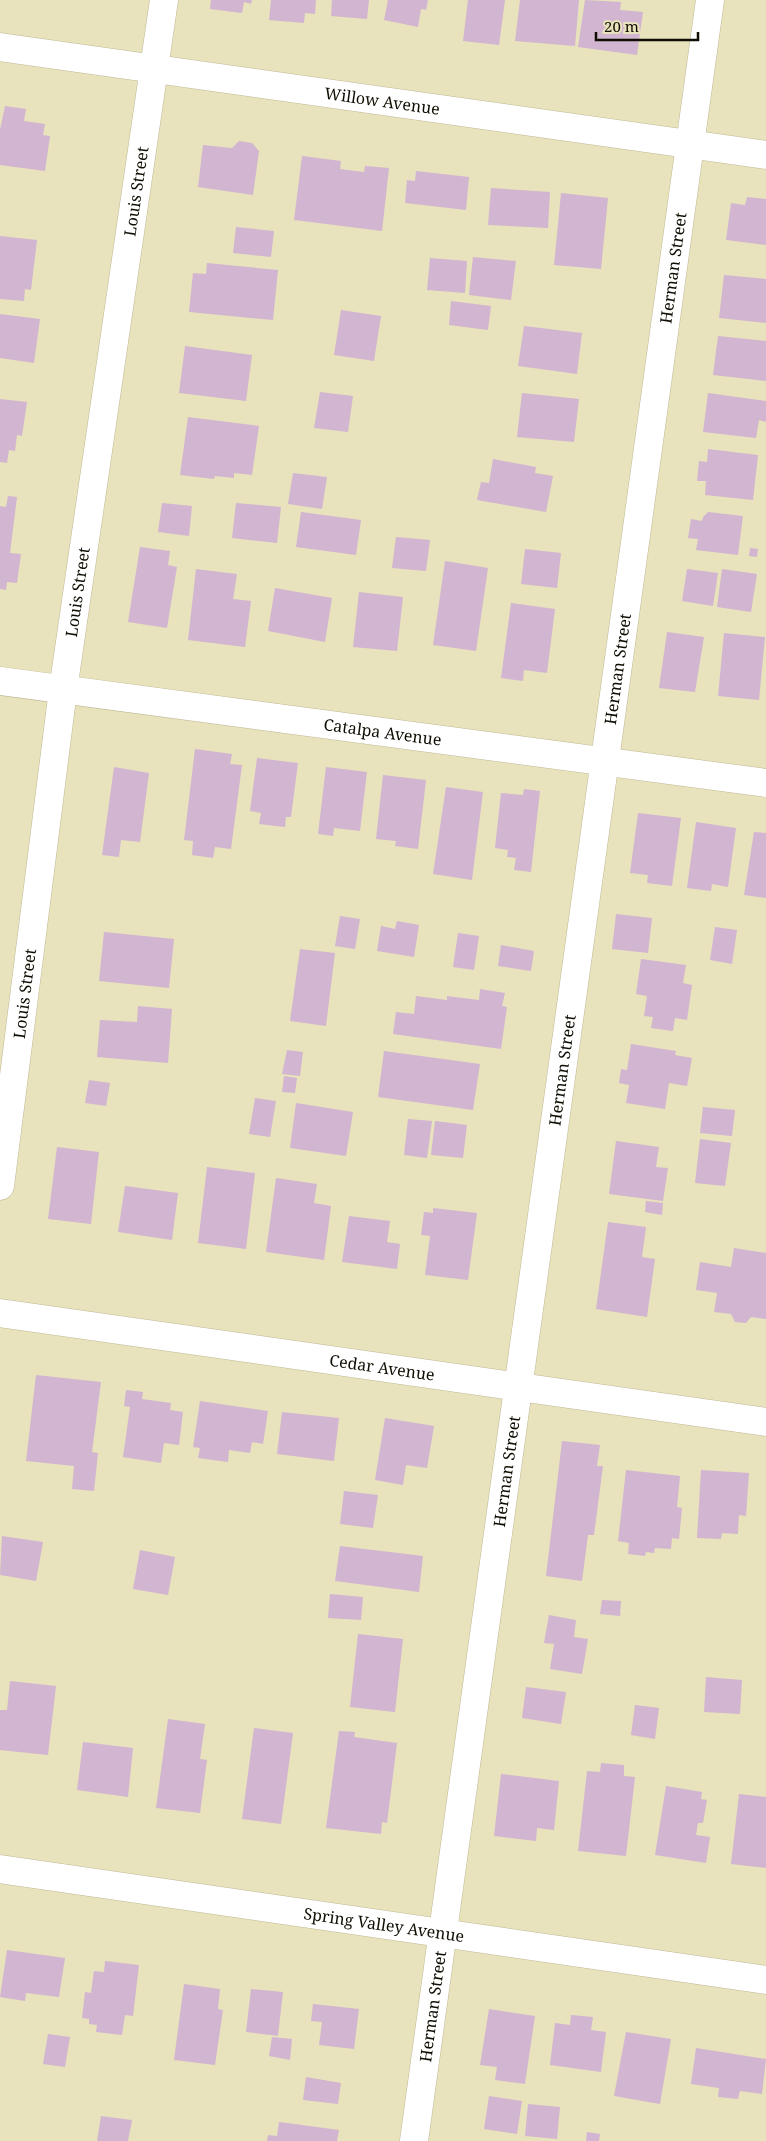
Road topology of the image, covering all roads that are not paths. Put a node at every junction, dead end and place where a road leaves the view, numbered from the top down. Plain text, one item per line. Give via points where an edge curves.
1 (164, 0) edge
2 (710, 0) edge
3 (0, 46) edge
4 (154, 69) junction
5 (690, 145) junction
6 (766, 154) edge
7 (0, 681) edge
8 (64, 690) junction
9 (605, 763) junction
10 (766, 783) edge
11 (0, 1186) edge
12 (0, 1313) edge
13 (518, 1387) junction
14 (766, 1422) edge
15 (0, 1869) edge
16 (443, 1933) junction
17 (766, 1980) edge
18 (414, 2141) edge

1 - 4 street, Louis Street
2 - 5 street, Herman Street
3 - 4 street, Willow Avenue
4 - 5 street, Willow Avenue
4 - 8 street, Louis Street
5 - 6 street, Willow Avenue
5 - 9 street, Herman Street
7 - 8 street, Catalpa Avenue
8 - 9 street, Catalpa Avenue
8 - 11 street, Louis Street
9 - 10 street, Catalpa Avenue
9 - 13 street, Herman Street
12 - 13 street, Cedar Avenue
13 - 14 street, Cedar Avenue
13 - 16 street, Herman Street
15 - 16 street, Spring Valley Avenue
16 - 17 street, Spring Valley Avenue
16 - 18 street, Herman Street

